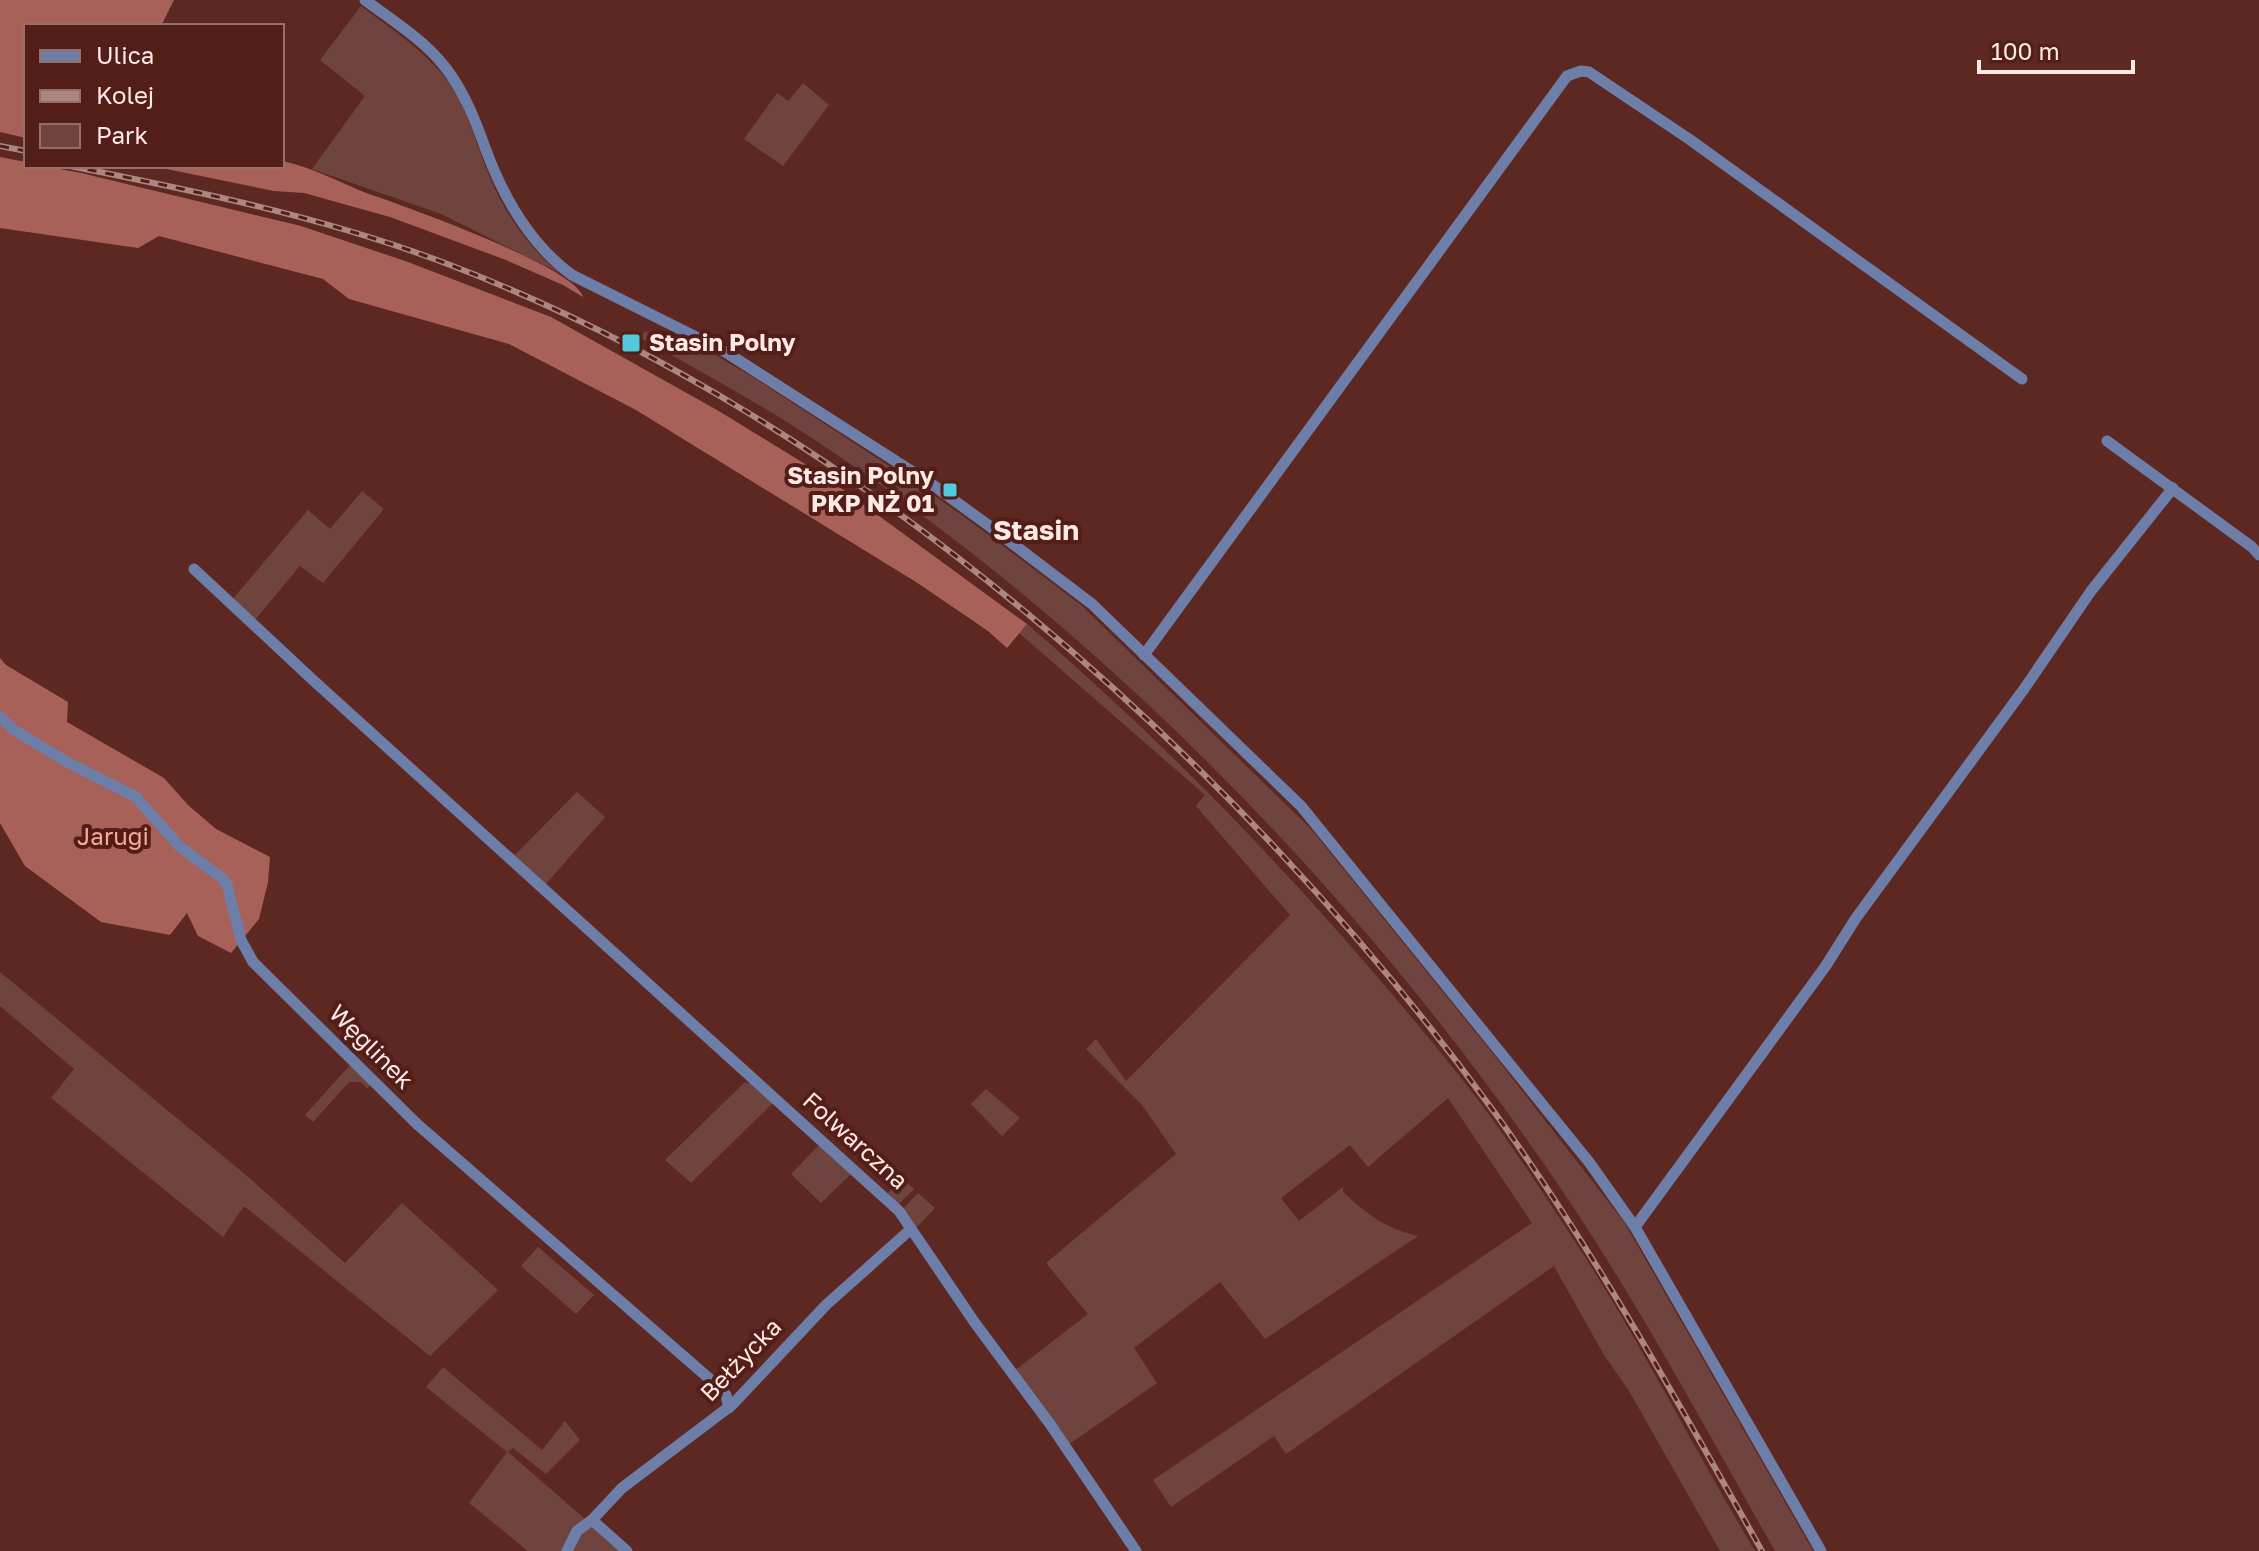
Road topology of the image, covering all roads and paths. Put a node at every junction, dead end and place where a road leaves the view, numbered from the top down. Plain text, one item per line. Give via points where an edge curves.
1 (365, 0) edge
2 (2022, 379) dead end
3 (2107, 441) dead end
4 (2173, 488) junction
5 (2259, 555) edge
6 (194, 569) dead end
7 (1144, 655) junction
8 (0, 717) edge
9 (1635, 1227) junction
10 (911, 1229) junction
11 (729, 1408) junction
12 (592, 1520) junction
13 (567, 1551) edge
14 (627, 1551) edge
15 (1136, 1551) edge
16 (1821, 1551) edge

1 - 7 street via 445,66 515,211 551,260 724,351 933,485 1092,604
2 - 7 street via 1689,139 1581,71 1567,76
3 - 4 street
4 - 5 street
4 - 9 street via 2091,591
6 - 10 street, Folwarczna via 899,1211
7 - 9 street via 1326,835 1589,1162
8 - 11 street, Węglinek via 67,762 136,797 179,846 222,878 253,962 417,1124 720,1388
9 - 16 street
10 - 11 street, Bełżycka via 826,1305
10 - 15 street, Folwarczna
11 - 12 street, Bełżycka via 650,1465
12 - 13 street, Bełżycka via 577,1531
12 - 14 street

